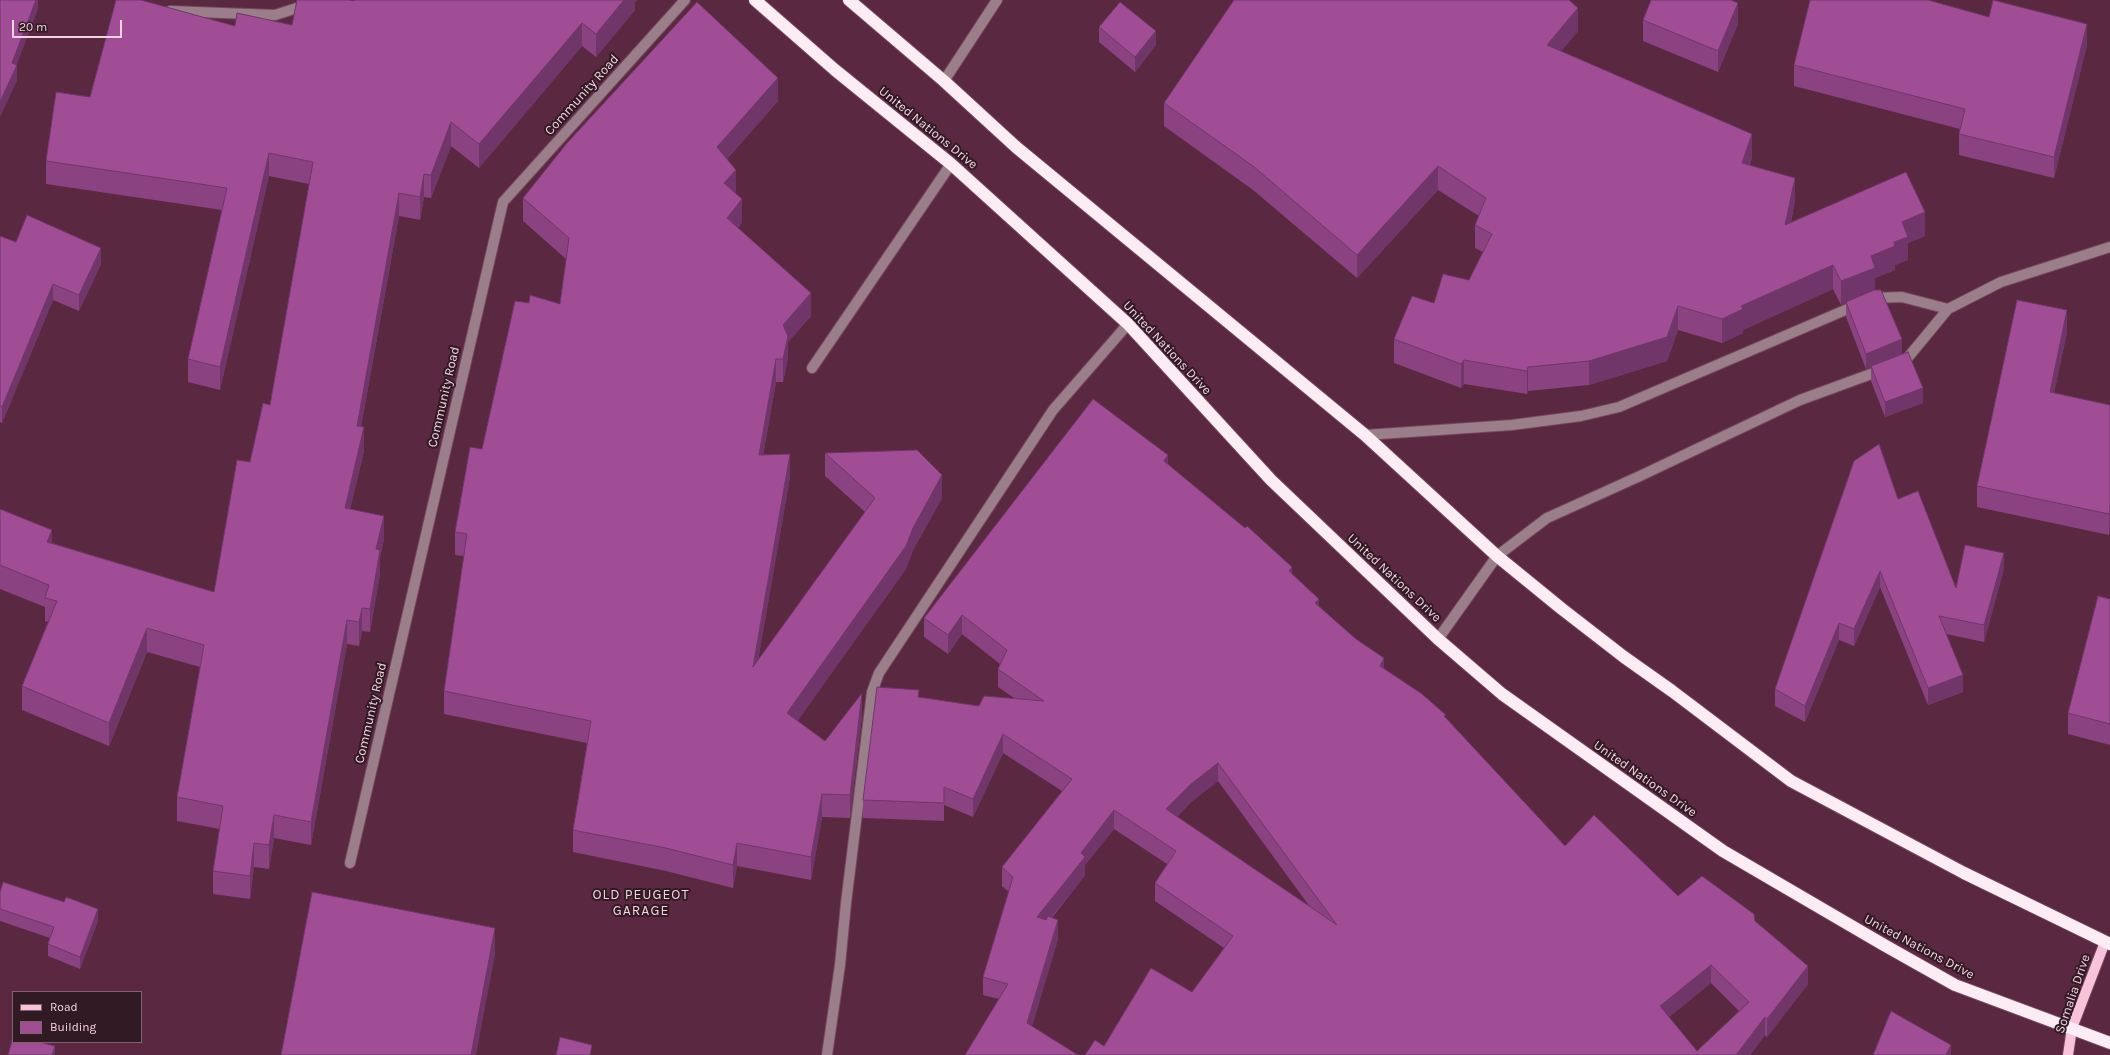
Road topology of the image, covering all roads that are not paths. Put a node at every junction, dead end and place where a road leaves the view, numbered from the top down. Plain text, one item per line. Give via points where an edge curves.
1 (322, 0) edge
2 (685, 0) edge
3 (755, 0) edge
4 (849, 0) edge
5 (997, 0) edge
6 (159, 10) edge
7 (944, 81) junction
8 (951, 164) junction
9 (2110, 247) edge
10 (1948, 309) junction
11 (1128, 324) junction
12 (812, 368) dead end
13 (1365, 435) junction
14 (1497, 556) junction
15 (1438, 639) junction
16 (350, 863) dead end
17 (2108, 941) edge
18 (2072, 1028) junction
19 (2110, 1043) edge
20 (827, 1055) edge
21 (2068, 1055) edge

1 - 6 street via 275,15
2 - 16 street, Community Road via 503,202
3 - 8 highway, United Nations Drive via 834,70
4 - 7 highway
5 - 7 street
7 - 13 highway via 1016,147
8 - 11 highway, United Nations Drive
8 - 12 street
9 - 10 street via 2001,282
10 - 13 street via 1902,297 1873,298 1619,407 1581,416 1512,426
10 - 14 street via 1905,361 1800,400 1547,518
11 - 15 highway, United Nations Drive via 1271,480
11 - 20 street via 1053,410 878,673 872,692
13 - 14 highway
14 - 15 street
14 - 17 highway via 1618,652 1791,781 1964,873
15 - 18 highway, United Nations Drive via 1502,694 1723,851 1954,985
17 - 18 main road, Somalia Drive
18 - 19 highway, United Nations Drive
18 - 21 main road, Somalia Drive

